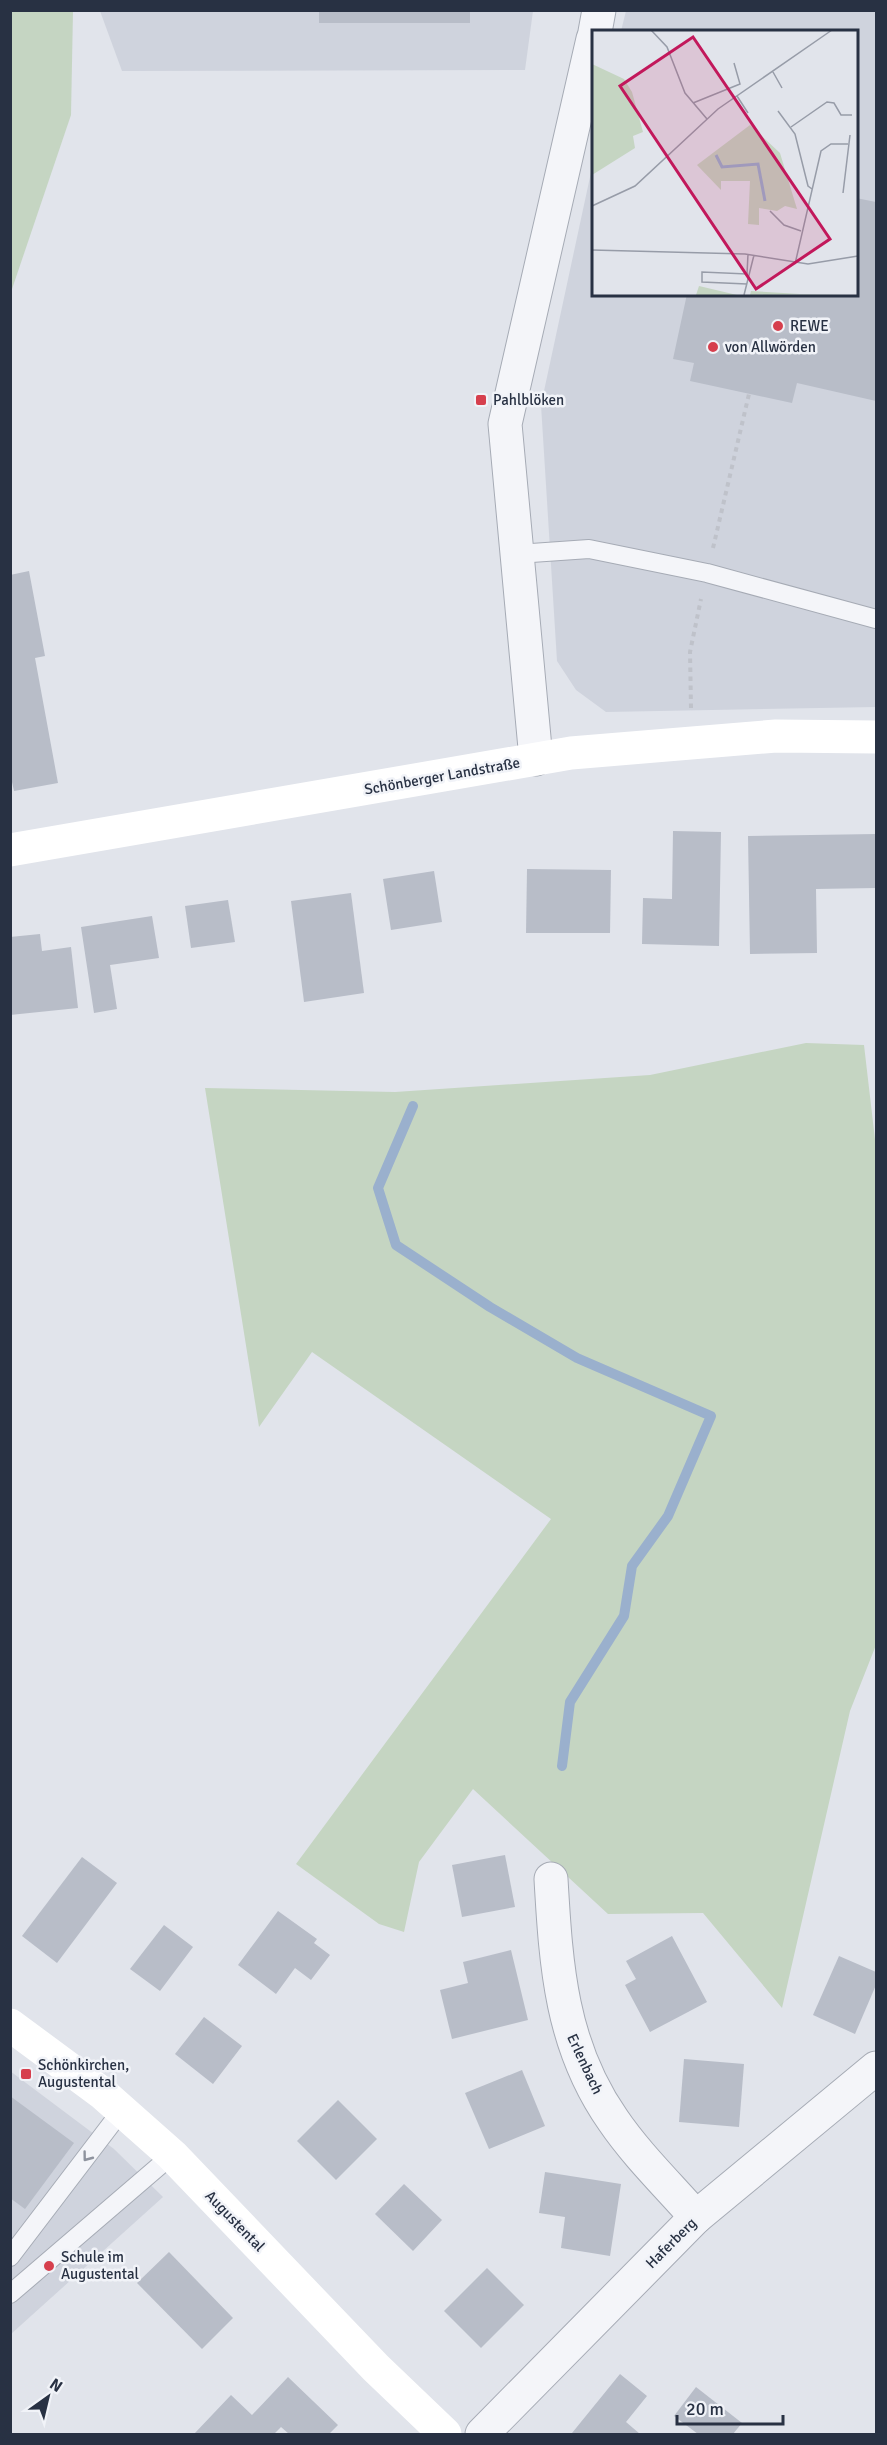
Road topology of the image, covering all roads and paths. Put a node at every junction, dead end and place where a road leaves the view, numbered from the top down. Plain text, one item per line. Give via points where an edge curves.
1 (599, 10) edge
2 (595, 30) edge
3 (592, 43) edge
4 (517, 554) junction
5 (876, 619) edge
6 (876, 737) edge
7 (536, 759) junction
8 (10, 850) edge
9 (551, 1880) dead end
10 (10, 2025) edge
11 (876, 2068) edge
12 (122, 2110) junction
13 (172, 2155) junction
14 (696, 2217) junction
15 (10, 2257) edge
16 (10, 2294) edge
17 (445, 2434) edge
18 (482, 2434) edge

1 - 2 street
3 - 4 street via 505,424
4 - 5 lane via 589,549 707,573
4 - 7 street
6 - 7 main road, Schönberger Landstraße via 776,736 693,741
7 - 8 main road, Schönberger Landstraße
9 - 14 street, Erlenbach via 556,1965 569,2031 588,2076 613,2120
10 - 12 main road, Augustental
11 - 14 street, Haferberg
12 - 13 main road, Augustental
12 -> 15 lane
13 - 16 lane
13 - 17 main road, Augustental via 376,2368
14 - 18 street, Haferberg

